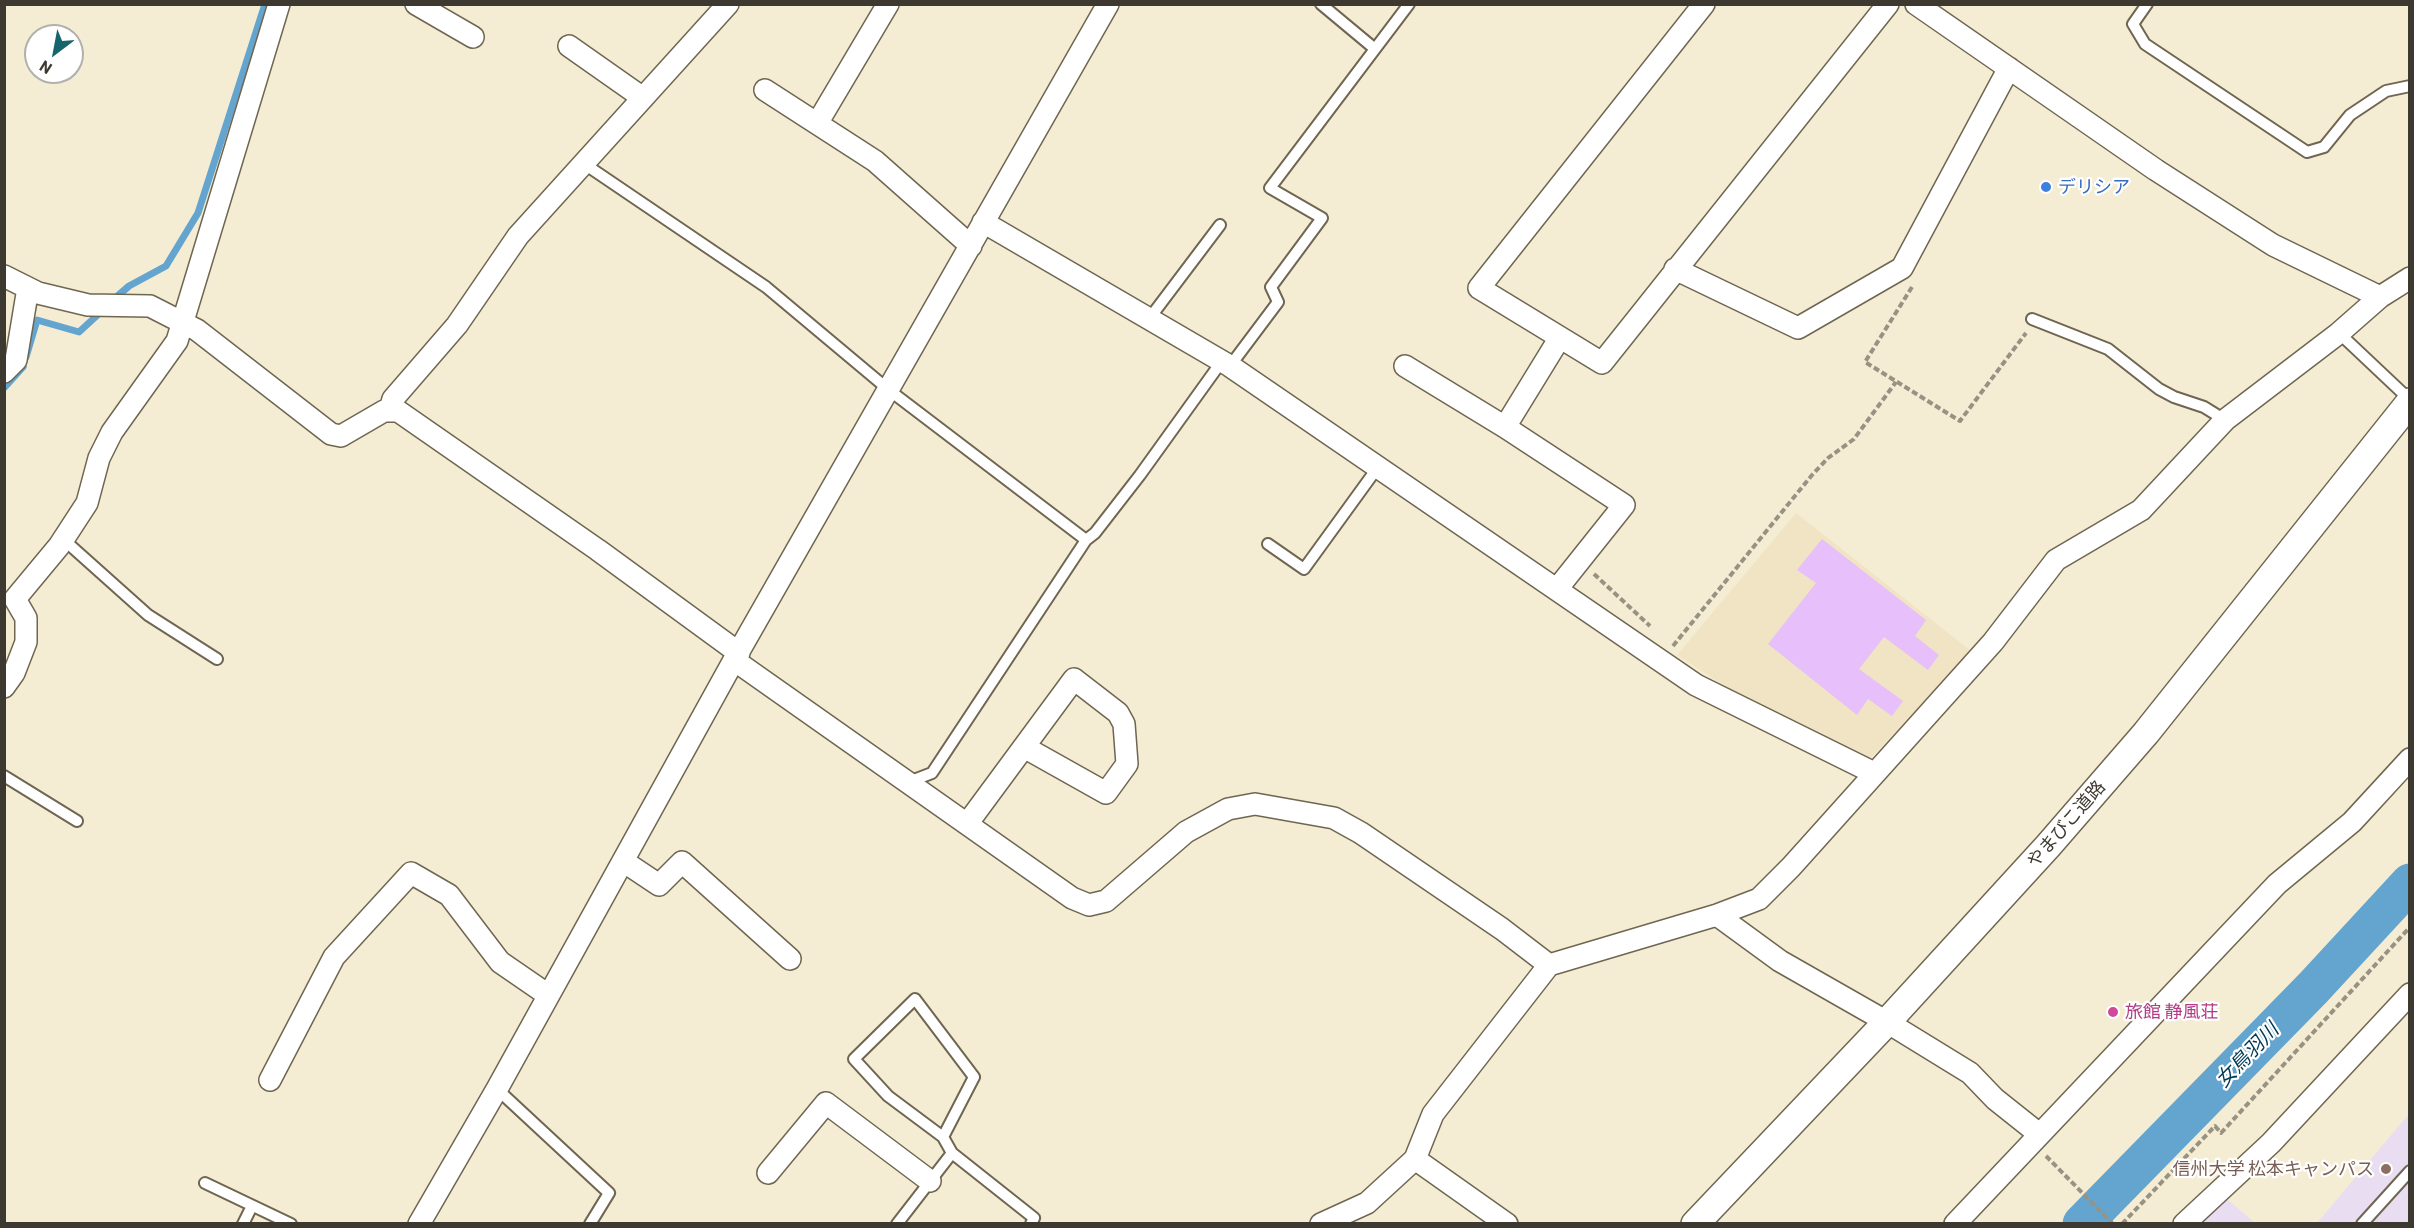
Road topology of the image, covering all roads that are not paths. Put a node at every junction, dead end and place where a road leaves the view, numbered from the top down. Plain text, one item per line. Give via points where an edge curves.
1 (279, 4) edge
2 (416, 4) edge
3 (728, 4) edge
4 (888, 4) edge
5 (1108, 4) edge
6 (1320, 4) edge
7 (1409, 4) edge
8 (1704, 4) edge
9 (1888, 4) edge
10 (1916, 4) edge
11 (2147, 4) edge
12 (473, 37) dead end
13 (569, 46) dead end
14 (1375, 49) junction
15 (2009, 68) junction
16 (2409, 86) edge
17 (765, 90) dead end
18 (643, 98) junction
19 (818, 123) junction
20 (583, 163) junction
21 (983, 222) junction
22 (1220, 225) dead end
23 (971, 246) junction
24 (1675, 269) junction
25 (4, 276) edge
26 (2409, 278) edge
27 (28, 288) junction
28 (2380, 297) junction
29 (1149, 319) junction
30 (2034, 320) road end
31 (182, 323) junction
32 (2339, 333) junction
33 (1559, 339) junction
34 (1226, 364) junction
35 (1405, 366) dead end
36 (4, 372) edge
37 (890, 390) junction
38 (2409, 401) edge
39 (390, 410) junction
40 (2225, 420) junction
41 (1505, 427) junction
42 (1378, 467) junction
43 (63, 539) junction
44 (1086, 540) junction
45 (1268, 544) dead end
46 (1557, 589) junction
47 (10, 599) edge
48 (737, 657) junction
49 (217, 659) dead end
50 (4, 687) edge
51 (1024, 747) junction
52 (2409, 759) edge
53 (1874, 773) junction
54 (4, 776) edge
55 (906, 783) junction
56 (76, 821) dead end
57 (967, 824) junction
58 (622, 861) junction
59 (1717, 915) junction
60 (790, 959) dead end
61 (1549, 964) junction
62 (2409, 994) edge
63 (548, 995) junction
64 (1887, 1022) junction
65 (270, 1080) dead end
66 (497, 1089) junction
67 (943, 1137) junction
68 (2038, 1141) junction
69 (952, 1153) junction
70 (1415, 1159) junction
71 (2409, 1171) edge
72 (768, 1173) dead end
73 (930, 1181) junction
74 (205, 1184) dead end
75 (252, 1206) junction
76 (243, 1224) edge
77 (291, 1224) edge
78 (418, 1224) edge
79 (591, 1224) edge
80 (897, 1224) edge
81 (1031, 1224) edge
82 (1321, 1224) edge
83 (1507, 1224) edge
84 (1695, 1224) edge
85 (1955, 1224) edge
86 (2184, 1224) edge
87 (2362, 1224) edge

1 - 31 street
2 - 12 street
3 - 18 street
4 - 19 street
5 - 21 street
6 - 14 lane
7 - 14 lane
8 - 33 street via 1479,288
9 - 24 street
10 - 15 street
11 - 16 lane via 2133,24 2145,44 2307,152 2324,147 2350,115 2386,91
13 - 18 street
14 - 34 lane via 1270,188 1322,218 1271,287 1278,302
15 - 24 street via 1902,268 1798,328
15 - 28 street via 2273,245
17 - 19 street
18 - 20 street
19 - 23 street via 876,161
20 - 37 lane via 766,287
20 - 39 street via 518,237 457,325 393,399
21 - 23 street
21 - 29 street
22 - 29 lane
23 - 37 street
24 - 33 street via 1602,363
25 - 27 street
26 - 28 street
27 - 31 street via 88,305 150,306
27 - 36 street via 16,360
28 - 32 street
29 - 34 street
30 - 40 lane via 2108,349 2159,389
31 - 39 street via 197,330 331,434 341,436
31 - 43 street via 177,341 112,432 99,458 87,503
32 - 38 lane
32 - 40 street
33 - 41 street
34 - 42 street
34 - 44 lane
35 - 41 street
37 - 44 lane
37 - 48 street
38 - 64 street, やまびこ道路 via 2146,733
39 - 48 street via 399,411 607,557
40 - 53 street via 2140,510 2056,560 1993,642
41 - 46 street via 1624,505
42 - 45 lane via 1304,569
42 - 46 street
43 - 47 street
43 - 49 lane via 148,615
44 - 55 lane via 932,773
46 - 53 street via 1696,685
47 - 50 street via 26,618 26,642
48 - 55 street
48 - 58 street
51 - 51 street via 1074,679 1118,713 1125,724 1127,764 1106,793
51 - 57 street
52 - 68 street via 2352,822 2277,884
53 - 59 street via 1759,899
54 - 56 lane
55 - 57 street
57 - 61 street via 1072,898 1089,905 1106,901 1186,832 1228,809 1255,804 1334,818
58 - 60 street via 659,885 682,862
58 - 63 street
59 - 61 street
59 - 64 street via 1780,961
61 - 70 street via 1433,1114
62 - 86 street via 2271,1143
63 - 65 street via 500,962 449,896 411,873 334,957
63 - 66 street
64 - 68 street via 1970,1073
64 - 84 street, やまびこ道路
66 - 78 street
66 - 79 lane via 609,1193
67 - 67 lane via 974,1077 915,999 854,1059 888,1096
67 - 69 lane
68 - 85 street
69 - 73 lane
69 - 81 lane via 1034,1218
70 - 82 street via 1367,1203
70 - 83 street
71 - 87 lane
72 - 73 street via 826,1103
73 - 80 lane
74 - 75 lane
75 - 76 lane
75 - 77 lane

